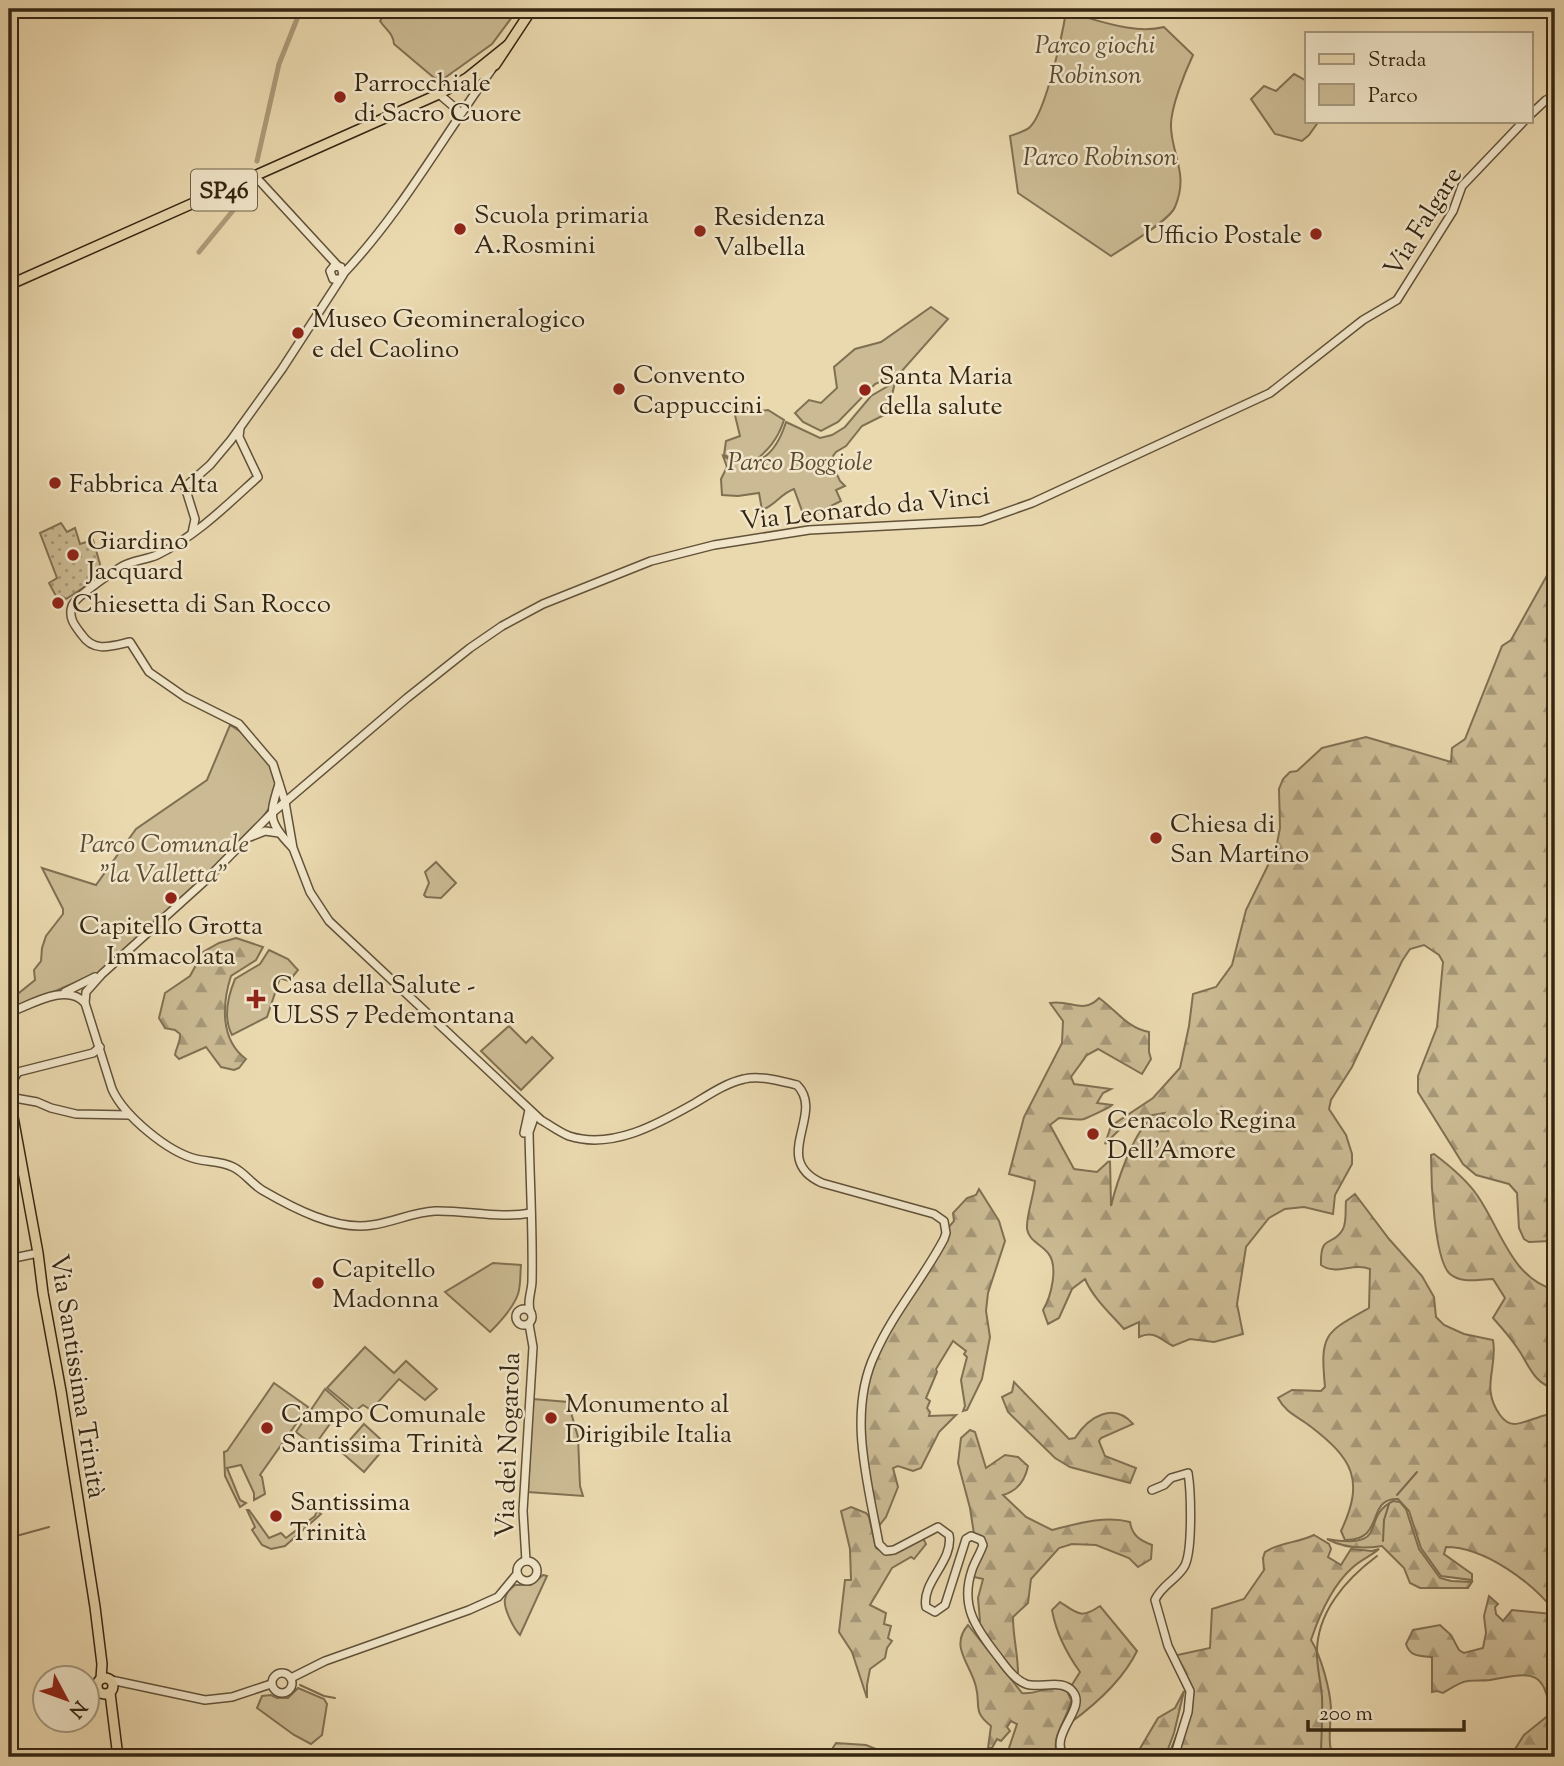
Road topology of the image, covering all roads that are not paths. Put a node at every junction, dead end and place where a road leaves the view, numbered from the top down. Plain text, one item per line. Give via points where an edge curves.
1 (532, 9) edge
2 (494, 62) junction
3 (481, 79) junction
4 (457, 83) junction
5 (439, 94) junction
6 (1555, 96) edge
7 (461, 113) junction
8 (1532, 113) edge
9 (1523, 122) edge
10 (255, 176) junction
11 (337, 272) junction
12 (9, 285) edge
13 (1382, 310) joint
14 (240, 428) junction
15 (231, 440) junction
16 (245, 449) junction
17 (195, 519) junction
18 (208, 523) junction
19 (189, 537) junction
20 (280, 781) junction
21 (275, 797) junction
22 (285, 802) junction
23 (273, 812) junction
24 (288, 822) junction
25 (260, 824) junction
26 (278, 833) junction
27 (246, 839) junction
28 (293, 848) junction
29 (102, 974) junction
30 (60, 994) junction
31 (85, 1003) junction
32 (9, 1013) edge
33 (100, 1047) junction
34 (13, 1072) edge
35 (9, 1087) edge
36 (9, 1096) edge
37 (130, 1115) junction
38 (533, 1117) junction
39 (529, 1213) junction
40 (38, 1253) junction
41 (9, 1259) edge
42 (531, 1296) junction
43 (531, 1312) junction
44 (523, 1323) junction
45 (1152, 1490) dead end
46 (526, 1561) junction
47 (517, 1574) junction
48 (291, 1678) junction
49 (271, 1684) junction
50 (108, 1685) junction
51 (118, 1757) edge
52 (1064, 1757) edge
53 (1174, 1757) edge

1 - 2 main road, SP46
2 - 3 main road, SP46
2 - 4 main road, SP46
3 - 4 main road, SP46
3 - 7 street
4 - 5 main road, SP46
5 - 7 street
5 - 10 main road, SP46
6 - 8 street
7 - 11 street via 357,260
9 - 13 street, Via Falgare via 1462,186 1453,211 1404,291
10 - 11 street via 328,256
10 - 12 main road, SP46
11 - 14 street via 334,290
13 - 22 street, Via Leonardo da Vinci via 1270,393 1000,515 935,525 809,530 714,545 651,561 543,604 470,648
14 - 15 street
14 - 16 street
15 - 16 street
15 - 17 street via 185,486
16 - 18 street via 258,477
17 - 18 street
17 - 19 street
18 - 19 street
19 - 20 street via 155,556 122,566 72,605 71,617 87,642 101,647 130,642 149,672 239,724 273,764
20 - 21 street
20 - 22 street
21 - 23 street
21 - 25 street, Via Leonardo da Vinci
22 - 23 street, Via Leonardo da Vinci
22 - 24 street
23 - 24 street via 283,812
23 - 25 street, Via Leonardo da Vinci
23 - 26 street
24 - 26 street via 284,833
24 - 28 street
25 - 27 street, Via Leonardo da Vinci
26 - 27 street via 265,831
26 - 28 street
27 - 29 street, Via Leonardo da Vinci
28 - 38 street via 310,892 330,923
29 - 30 street, Via Leonardo da Vinci
29 - 31 street, Via Leonardo da Vinci via 86,992
30 - 31 street via 74,994
30 - 32 street, Via Leonardo da Vinci
31 - 33 street
33 - 34 street via 93,1053
33 - 37 street via 117,1101
34 - 35 street
36 - 37 street via 76,1114
36 - 40 main road, Via Santissima Trinità
37 - 39 street via 166,1146 235,1167 260,1189 342,1224 373,1225 435,1211
38 - 39 street, Via dei Nogarola
38 - 52 street via 569,1136 616,1138 745,1078 797,1085 805,1097 798,1151 806,1174 944,1221 944,1239 882,1339 866,1379 860,1427 879,1544 894,1550 938,1527 948,1535 948,1550 925,1597 926,1607 935,1612 944,1605 966,1539 981,1540 970,1573 967,1598 971,1617 1018,1679 1073,1692 1073,1712 1060,1744
39 - 42 street, Via dei Nogarola
40 - 41 street
40 - 50 main road, Via Santissima Trinità
42 - 43 street, Via dei Nogarola
42 - 44 street
43 - 44 street, Via dei Nogarola via 532,1317
43 - 44 street via 525,1309
44 - 46 street, Via dei Nogarola via 533,1347 523,1511
45 - 53 street via 1188,1473 1191,1500 1186,1563 1154,1600 1168,1646 1190,1692
46 - 47 street
46 - 47 street via 535,1566 536,1575 525,1581
47 - 48 street, Via dei Nogarola via 498,1597
48 - 49 street, Via dei Nogarola via 277,1673
48 - 49 street, Via dei Nogarola via 292,1685 285,1693
49 - 50 street, Via dei Nogarola via 205,1700 128,1682
50 - 51 main road, Via Santissima Trinità

